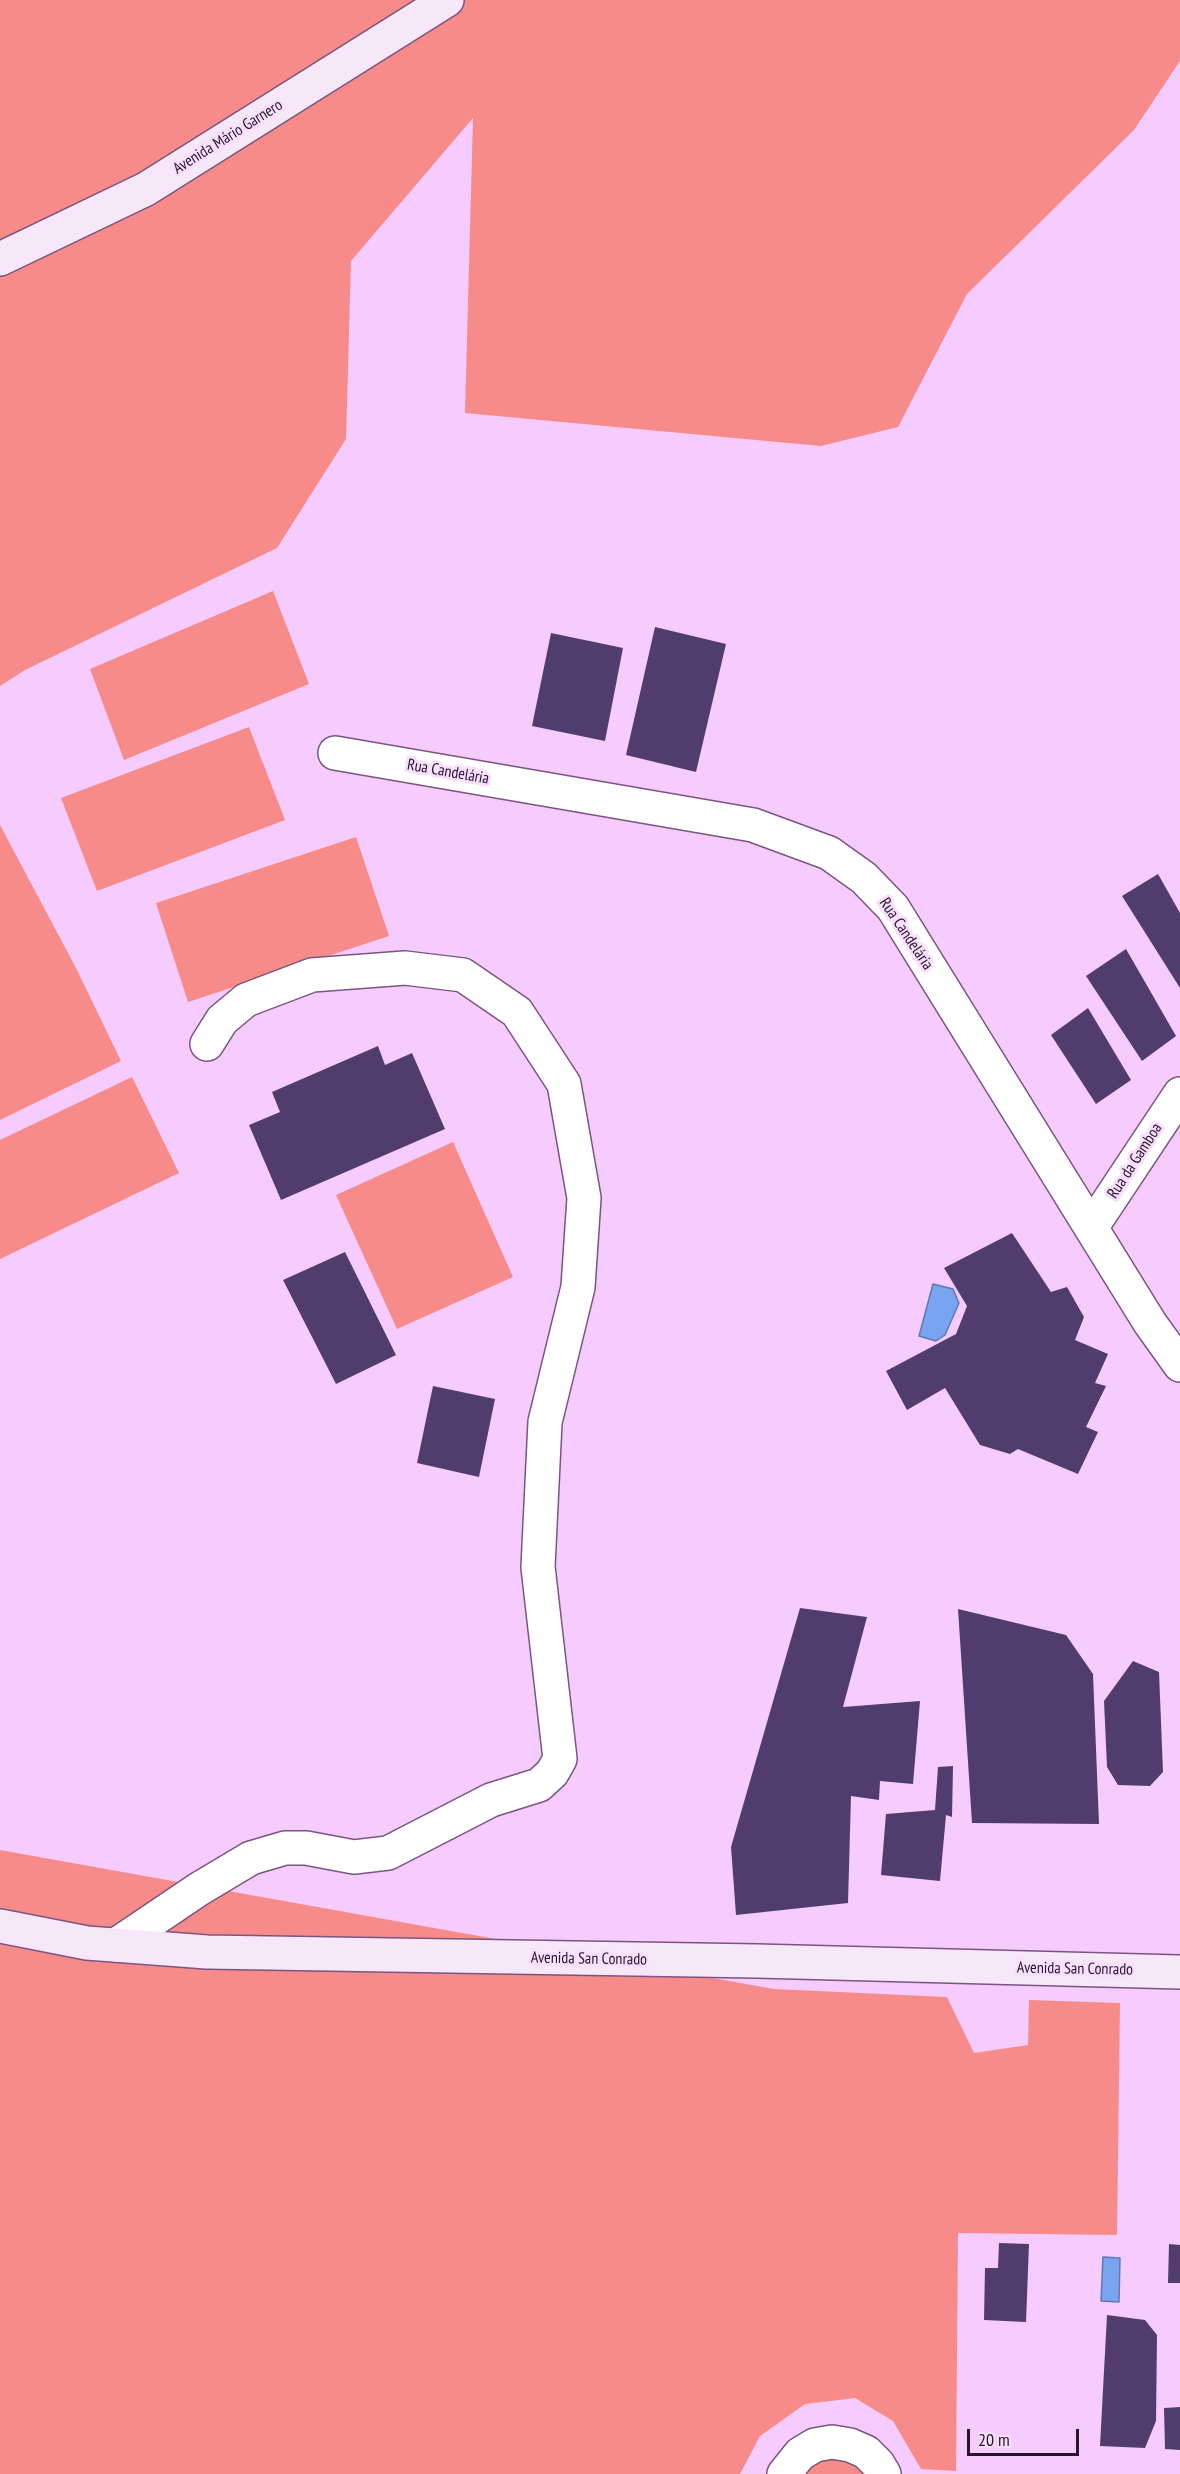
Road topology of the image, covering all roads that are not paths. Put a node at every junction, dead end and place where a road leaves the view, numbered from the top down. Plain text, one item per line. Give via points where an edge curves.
1 (447, 0) edge
2 (0, 259) edge
3 (335, 753) dead end
4 (207, 1044) dead end
5 (1180, 1094) edge
6 (1091, 1228) junction
7 (1180, 1365) edge
8 (0, 1926) edge
9 (116, 1945) junction
10 (1180, 1972) edge
11 (784, 2474) edge
12 (884, 2474) edge

1 - 2 street, Avenida Mário Garnero via 146,189
3 - 6 street, Rua Candelária via 753,825 829,853 864,878 893,908
4 - 9 street via 222,1020 246,1000 312,975 405,968 463,975 517,1012 564,1084 584,1198 578,1287 545,1422 538,1567 560,1759 538,1785 490,1800 388,1853 354,1857 285,1848 251,1858
5 - 6 street, Rua da Gamboa
6 - 7 street, Rua Candelária
8 - 9 street, Avenida San Conrado
9 - 10 street, Avenida San Conrado via 207,1952
11 - 12 street via 800,2454 815,2445 832,2442 866,2452

